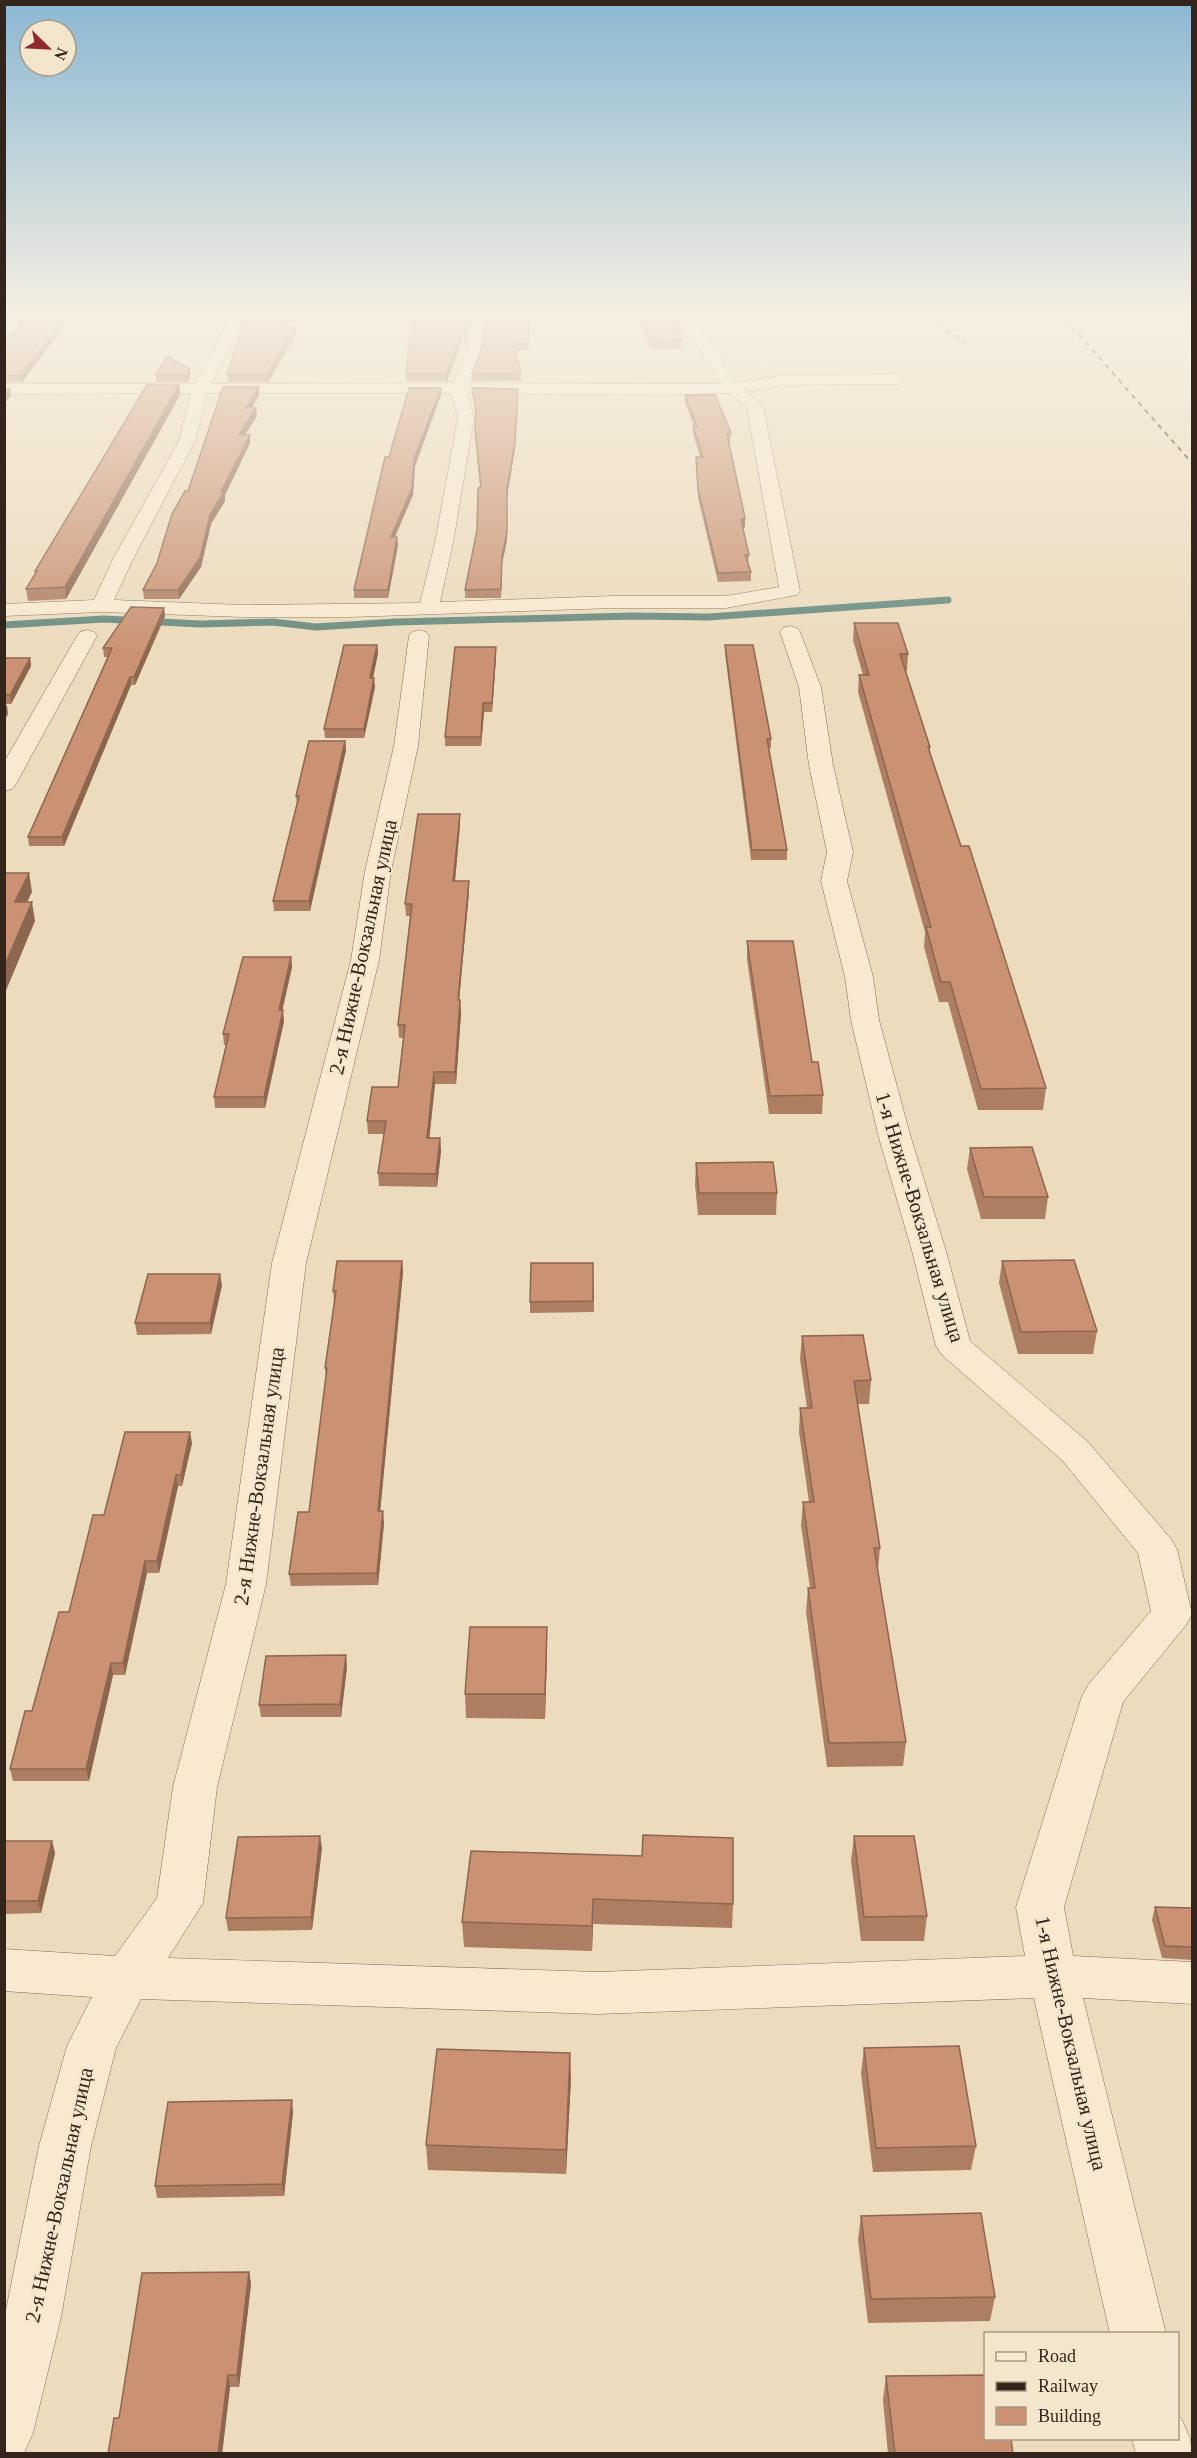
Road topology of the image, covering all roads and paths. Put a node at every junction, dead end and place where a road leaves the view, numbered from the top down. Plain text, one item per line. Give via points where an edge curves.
1 (191, 427) edge
2 (464, 427) edge
3 (759, 427) edge
4 (101, 606) junction
5 (4, 610) edge
6 (424, 622) junction
7 (790, 632) dead end
8 (87, 636) dead end
9 (4, 784) edge
10 (4, 1970) edge
11 (1053, 1976) junction
12 (128, 1978) junction
13 (1192, 1983) edge
14 (1138, 2332) edge
15 (4, 2433) edge

1 - 4 street via 187,441
2 - 6 street, 2-я Нижне-Вокзальная улица via 444,543
3 - 6 street via 790,591 726,602 613,602
4 - 5 street
4 - 6 street
6 - 12 street, 2-я Нижне-Вокзальная улица via 406,746 378,871 364,960 289,1263 246,1584 195,1787 180,1903
7 - 11 street, 1-я Нижне-Вокзальная улица via 810,687 821,765 840,852 834,881 859,977 865,1020 954,1346 1075,1451 1157,1549 1172,1614 1103,1696 1040,1907
8 - 9 street
10 - 12 street
11 - 12 street via 598,1994
11 - 13 street
11 - 14 street, 1-я Нижне-Вокзальная улица
12 - 15 street, 2-я Нижне-Вокзальная улица via 92,2046 65,2146 33,2318

